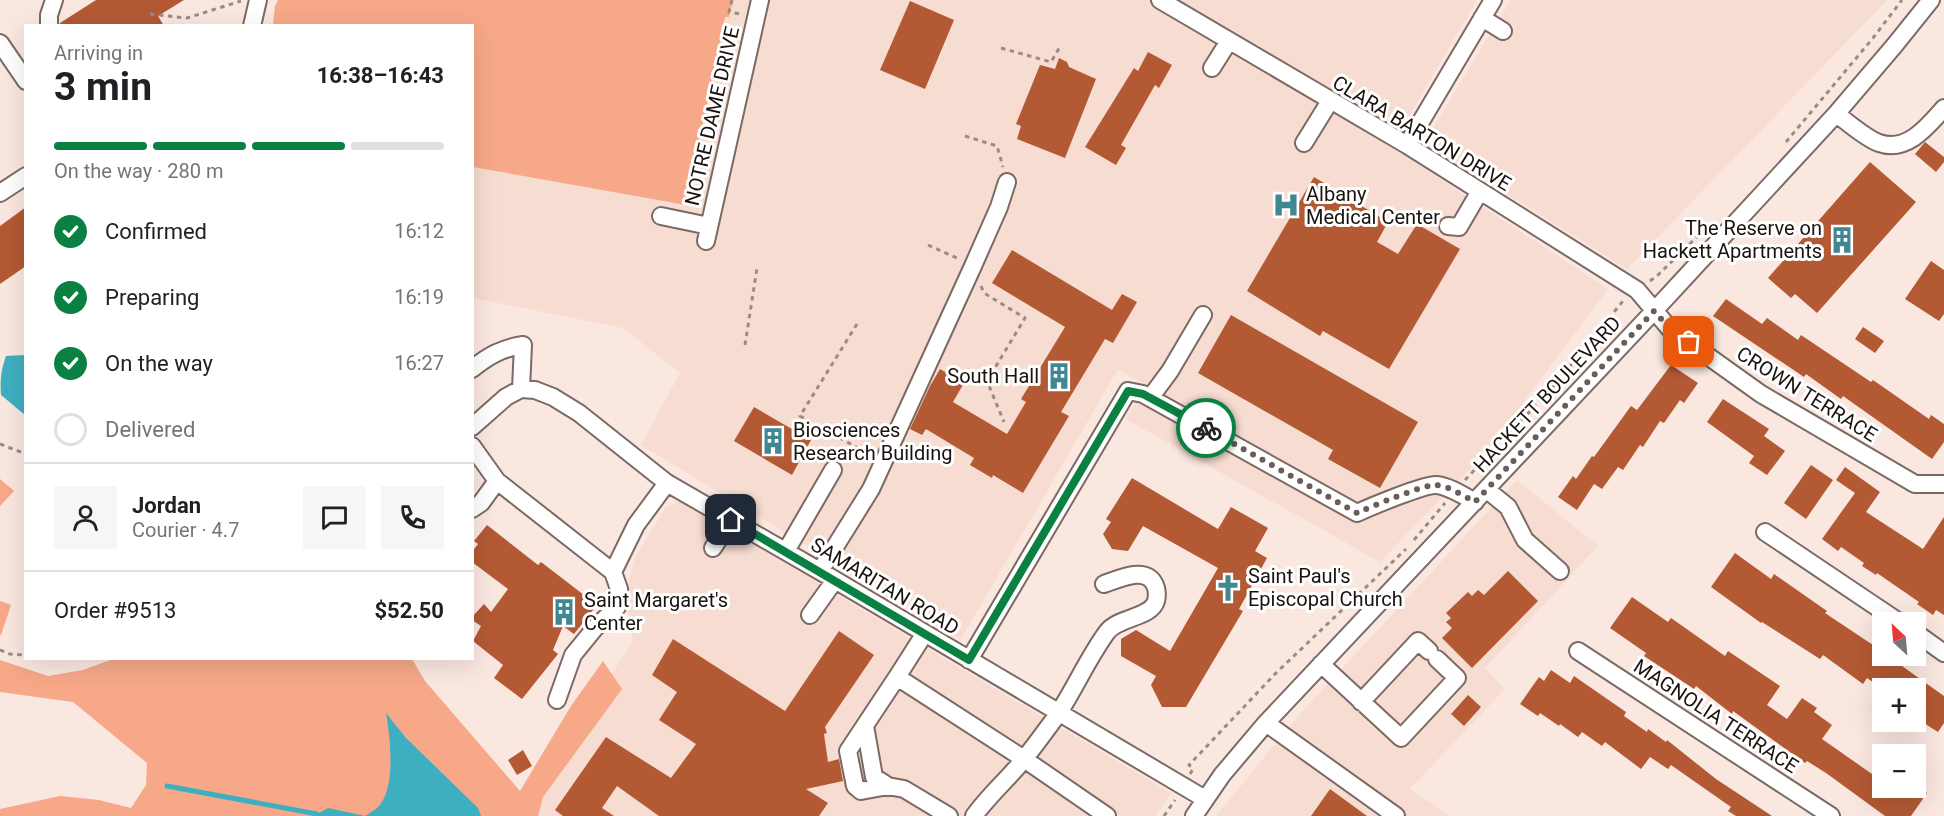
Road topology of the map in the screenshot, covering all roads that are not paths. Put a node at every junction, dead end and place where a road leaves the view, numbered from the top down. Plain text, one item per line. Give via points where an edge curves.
1 (54, 0) edge
2 (760, 0) edge
3 (1160, 0) edge
4 (1493, 0) edge
5 (1931, 0) edge
6 (258, 1) edge
7 (1482, 18) junction
8 (49, 24) edge
9 (252, 24) edge
10 (1503, 31) dead end
11 (1229, 41) junction
12 (0, 43) edge
13 (1212, 68) dead end
14 (24, 78) edge
15 (1330, 101) junction
16 (1944, 108) edge
17 (1836, 114) junction
18 (1304, 143) dead end
19 (1407, 146) junction
20 (24, 177) edge
21 (1007, 182) road end
22 (1480, 191) junction
23 (0, 193) edge
24 (661, 216) dead end
25 (1448, 226) dead end
26 (1654, 311) junction
27 (1203, 315) dead end
28 (474, 367) edge
29 (521, 389) junction
30 (1150, 398) junction
31 (474, 425) edge
32 (474, 449) edge
33 (832, 470) dead end
34 (497, 481) junction
35 (667, 483) junction
36 (1944, 484) edge
37 (1487, 490) junction
38 (1475, 502) junction
39 (474, 508) edge
40 (731, 520) junction
41 (1765, 532) dead end
42 (713, 548) dead end
43 (786, 551) junction
44 (820, 571) junction
45 (1560, 571) dead end
46 (613, 572) junction
47 (835, 580) junction
48 (1104, 584) dead end
49 (1884, 612) edge
50 (810, 615) dead end
51 (925, 633) junction
52 (1926, 640) edge
53 (1578, 651) dead end
54 (1944, 653) edge
55 (969, 660) junction
56 (1321, 664) junction
57 (897, 677) junction
58 (556, 700) dead end
59 (1361, 702) junction
60 (1058, 713) junction
61 (1266, 723) junction
62 (1024, 759) junction
63 (1205, 799) junction
64 (949, 816) edge
65 (974, 816) edge
66 (1107, 816) edge
67 (1194, 816) edge
68 (1396, 816) edge
69 (1831, 816) edge

1 - 8 street
2 - 24 street, NOTRE DAME DRIVE via 708,233
3 - 11 street, CLARA BARTON DRIVE
4 - 7 street
5 - 17 street, HACKETT BOULEVARD
6 - 9 street
7 - 10 street
7 - 19 street
11 - 13 street
11 - 15 street, CLARA BARTON DRIVE
12 - 14 street
15 - 18 street
15 - 19 street, CLARA BARTON DRIVE
16 - 17 street via 1917,137 1890,144 1878,143
17 - 26 street, HACKETT BOULEVARD
19 - 22 street, CLARA BARTON DRIVE
20 - 23 street
21 - 44 street via 973,266 870,489
22 - 25 street via 1458,227
22 - 26 street, CLARA BARTON DRIVE via 1637,290
26 - 36 street, CROWN TERRACE via 1670,329 1761,394 1915,484
26 - 37 street, HACKETT BOULEVARD
27 - 30 street
28 - 29 street via 487,357 523,345
29 - 31 street
29 - 35 street, SAMARITAN ROAD via 553,397 579,413
30 - 38 street via 1357,513 1435,484
30 - 55 street via 1128,391
32 - 34 street
33 - 43 street
34 - 39 street
34 - 46 street
35 - 40 street, SAMARITAN ROAD
35 - 46 street via 636,525
37 - 38 street, HACKETT BOULEVARD
37 - 45 street via 1508,507 1525,540
38 - 56 street, HACKETT BOULEVARD
40 - 42 street
40 - 43 street, SAMARITAN ROAD
41 - 49 street
43 - 44 street, SAMARITAN ROAD
44 - 47 street, SAMARITAN ROAD
46 - 58 street via 619,590 617,607 573,655
47 - 50 street
47 - 51 street, SAMARITAN ROAD
48 - 60 street via 1133,574 1145,576 1154,584 1156,601 1151,608 1109,629
51 - 55 street, SAMARITAN ROAD
51 - 57 street
52 - 54 street
53 - 69 street, MAGNOLIA TERRACE
55 - 60 street, SAMARITAN ROAD
56 - 59 street
56 - 61 street, HACKETT BOULEVARD
57 - 62 street
57 - 64 street via 848,751 855,786 861,790 888,786 904,789
59 - 59 street via 1401,738 1457,678 1418,641
60 - 62 street
60 - 63 street, SAMARITAN ROAD
61 - 63 street, HACKETT BOULEVARD
61 - 68 street
62 - 65 street
62 - 66 street
63 - 67 street, HACKETT BOULEVARD

